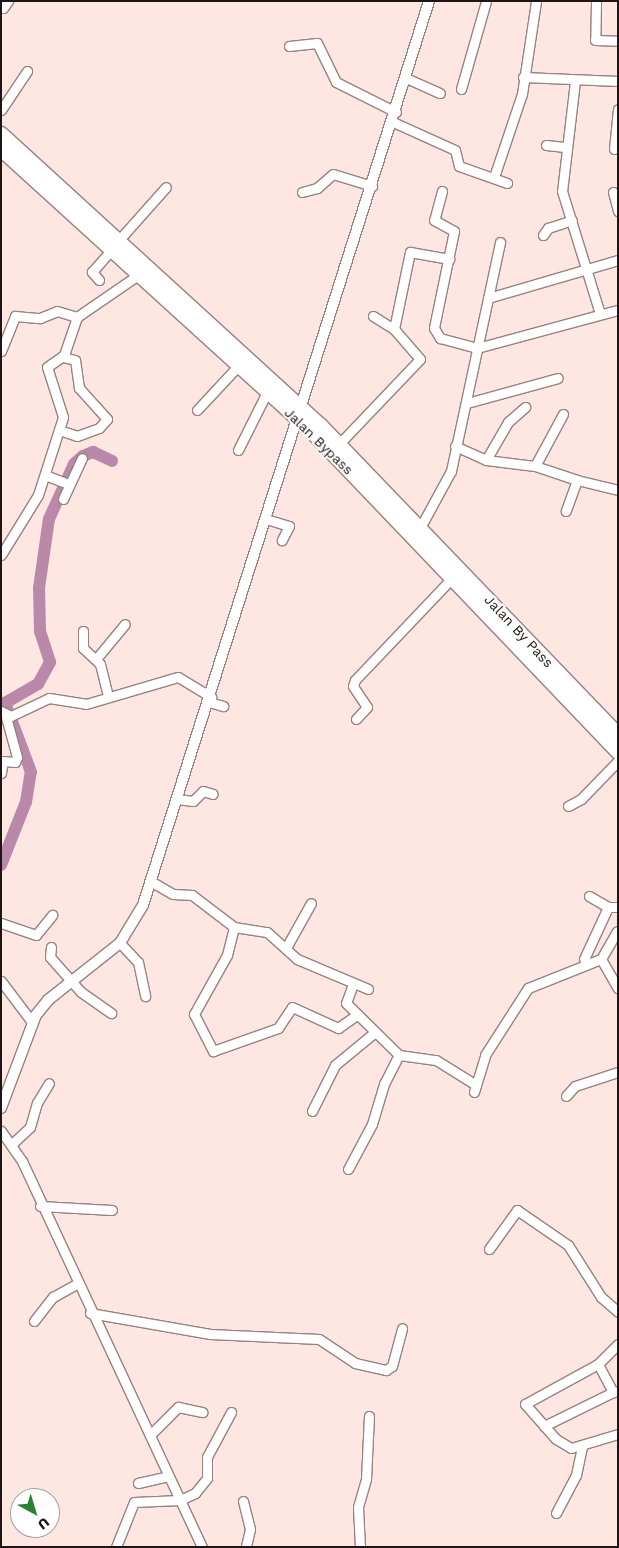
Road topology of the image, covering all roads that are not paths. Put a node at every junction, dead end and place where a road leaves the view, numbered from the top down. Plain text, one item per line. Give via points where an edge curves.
1 (430, 1) edge
2 (486, 1) edge
3 (536, 1) edge
4 (596, 1) edge
5 (618, 41) edge
6 (289, 46) dead end
7 (27, 71) dead end
8 (523, 77) junction
9 (406, 78) junction
10 (575, 81) junction
11 (618, 81) edge
12 (462, 90) dead end
13 (440, 93) dead end
14 (618, 109) edge
15 (1, 110) edge
16 (394, 117) junction
17 (1, 134) edge
18 (546, 145) dead end
19 (564, 147) junction
20 (1, 149) edge
21 (614, 149) dead end
22 (494, 177) junction
23 (507, 183) dead end
24 (372, 186) junction
25 (166, 187) dead end
26 (442, 191) dead end
27 (302, 192) dead end
28 (613, 192) dead end
29 (76, 209) junction
30 (618, 211) edge
31 (572, 220) junction
32 (543, 235) dead end
33 (500, 242) dead end
34 (115, 245) junction
35 (449, 259) junction
36 (618, 260) edge
37 (584, 269) junction
38 (138, 275) junction
39 (99, 280) dead end
40 (488, 298) junction
41 (618, 310) edge
42 (600, 314) junction
43 (373, 316) dead end
44 (77, 317) junction
45 (394, 329) junction
46 (477, 348) junction
47 (1, 351) edge
48 (62, 357) junction
49 (238, 366) junction
50 (558, 378) dead end
51 (267, 392) junction
52 (467, 403) junction
53 (525, 407) dead end
54 (197, 410) dead end
55 (298, 412) junction
56 (563, 414) dead end
57 (59, 430) junction
58 (339, 444) junction
59 (455, 446) junction
60 (238, 450) dead end
61 (82, 458) dead end
62 (486, 460) junction
63 (535, 466) junction
64 (45, 474) junction
65 (577, 480) junction
66 (65, 482) junction
67 (618, 490) edge
68 (63, 499) dead end
69 (566, 512) dead end
70 (266, 519) junction
71 (421, 526) junction
72 (282, 540) dead end
73 (3, 549) edge
74 (454, 576) junction
75 (125, 624) dead end
76 (83, 631) dead end
77 (96, 659) junction
78 (108, 697) junction
79 (210, 700) junction
80 (223, 706) dead end
81 (7, 715) edge
82 (356, 719) dead end
83 (617, 748) edge
84 (1, 773) edge
85 (213, 794) dead end
86 (177, 799) junction
87 (568, 806) dead end
88 (152, 882) junction
89 (589, 896) dead end
90 (311, 903) dead end
91 (608, 907) junction
92 (618, 907) edge
93 (52, 914) dead end
94 (1, 923) edge
95 (234, 927) junction
96 (617, 931) edge
97 (120, 943) junction
98 (287, 946) junction
99 (51, 947) dead end
100 (584, 959) dead end
101 (600, 959) junction
102 (1, 981) edge
103 (72, 982) junction
104 (353, 984) junction
105 (618, 988) edge
106 (368, 989) dead end
107 (145, 996) dead end
108 (111, 1013) dead end
109 (358, 1014) junction
110 (32, 1022) junction
111 (375, 1032) junction
112 (399, 1055) junction
113 (618, 1072) edge
114 (49, 1083) dead end
115 (566, 1096) dead end
116 (1, 1108) edge
117 (312, 1111) dead end
118 (1, 1131) edge
119 (13, 1143) junction
120 (348, 1169) dead end
121 (40, 1206) junction
122 (112, 1210) dead end
123 (489, 1249) dead end
124 (76, 1284) junction
125 (618, 1312) edge
126 (90, 1313) junction
127 (34, 1321) dead end
128 (402, 1328) dead end
129 (618, 1344) edge
130 (598, 1364) junction
131 (616, 1391) edge
132 (202, 1412) dead end
133 (230, 1412) dead end
134 (369, 1416) dead end
135 (544, 1426) junction
136 (618, 1433) edge
137 (150, 1435) junction
138 (582, 1447) junction
139 (168, 1476) junction
140 (138, 1483) dead end
141 (180, 1500) junction
142 (243, 1501) dead end
143 (556, 1513) dead end
144 (116, 1547) edge
145 (202, 1547) edge
146 (246, 1547) edge
147 (360, 1547) edge

1 - 9 street
2 - 12 street
3 - 8 street
4 - 5 street via 595,40
6 - 16 street via 317,43 336,82
7 - 15 street
8 - 10 street
8 - 22 street via 522,94
9 - 13 street
9 - 16 street
10 - 11 street
10 - 19 street
14 - 21 street
16 - 22 street via 455,150 459,166
16 - 24 street
17 - 29 highway
18 - 19 street
19 - 31 street via 562,191
20 - 29 highway
22 - 23 street
24 - 27 street via 334,174 317,188
24 - 55 street
25 - 34 street
26 - 35 street via 433,218 454,231
28 - 30 street
29 - 34 highway
31 - 32 street via 548,228
31 - 37 street
33 - 40 street
34 - 38 highway, Jalan Bypass
34 - 39 street via 92,272
34 - 55 highway
35 - 45 street via 410,252
35 - 46 street via 435,332
36 - 37 street
37 - 40 street
37 - 42 street
38 - 44 street
38 - 49 highway, Jalan Bypass
40 - 46 street
41 - 42 street
42 - 46 street
43 - 45 street
44 - 47 street via 57,311 40,318 15,316
44 - 48 street
45 - 58 street via 420,359
46 - 52 street
48 - 57 street via 47,367 62,409
48 - 57 street via 75,360 79,388 107,419 99,428 77,436
49 - 51 highway, Jalan Bypass
49 - 54 street
50 - 52 street
51 - 55 highway, Jalan Bypass
51 - 60 street
52 - 59 street
53 - 62 street via 508,422
55 - 58 highway, Jalan Bypass
55 - 70 street
55 - 74 highway, Jalan Bypass
56 - 63 street
57 - 64 street
58 - 71 highway, Jalan Bypass
59 - 62 street
59 - 71 street via 446,485
61 - 66 street
62 - 63 street
63 - 65 street
64 - 66 street
64 - 73 street
65 - 67 street
65 - 69 street
66 - 68 street
70 - 72 street via 288,526
70 - 79 street
71 - 83 highway, Jalan By Pass
74 - 82 street via 355,680 353,686 367,707
74 - 83 highway, Jalan Bypass
75 - 77 street
76 - 77 street via 83,648
77 - 78 street
78 - 79 street via 178,677
78 - 81 street via 86,704 50,698
79 - 80 street
79 - 86 street
81 - 84 street via 17,757 15,762 2,762
83 - 87 street via 581,799
85 - 86 street via 203,791 193,801
86 - 88 street
88 - 95 street via 172,894 192,895
88 - 97 street
89 - 91 street
90 - 98 street
91 - 92 street
91 - 100 street
93 - 94 street via 36,935
95 - 98 street via 267,932
95 - 109 street via 227,955 194,1014 213,1051 278,1028 290,1008 338,1028
96 - 101 street
97 - 103 street
97 - 107 street via 138,962
98 - 104 street via 297,959
99 - 103 street via 50,957
101 - 105 street
101 - 112 street via 531,985 485,1055 475,1088 436,1060
102 - 110 street
103 - 108 street via 96,1006
103 - 110 street via 48,1000
104 - 106 street
104 - 109 street via 345,1001
109 - 111 street
110 - 116 street
111 - 112 street
111 - 117 street via 335,1065
112 - 120 street via 384,1084 372,1124
113 - 115 street via 575,1086
114 - 119 street via 37,1103 30,1127
118 - 119 street
119 - 121 street
121 - 122 street
121 - 124 street
123 - 125 street via 517,1210 568,1246 601,1297
124 - 126 street
124 - 127 street via 54,1297
126 - 128 street via 210,1334 319,1339 355,1363 386,1370 392,1366
126 - 137 street
129 - 130 street
130 - 131 street
130 - 135 street via 526,1400
131 - 135 street
132 - 137 street via 178,1407
133 - 141 street via 206,1457 207,1478 192,1495
134 - 147 street via 366,1480 359,1502
135 - 138 street via 558,1442
136 - 138 street
137 - 139 street
138 - 143 street via 576,1475
139 - 140 street
139 - 141 street
141 - 144 street via 134,1502
141 - 145 street
142 - 146 street via 250,1529

